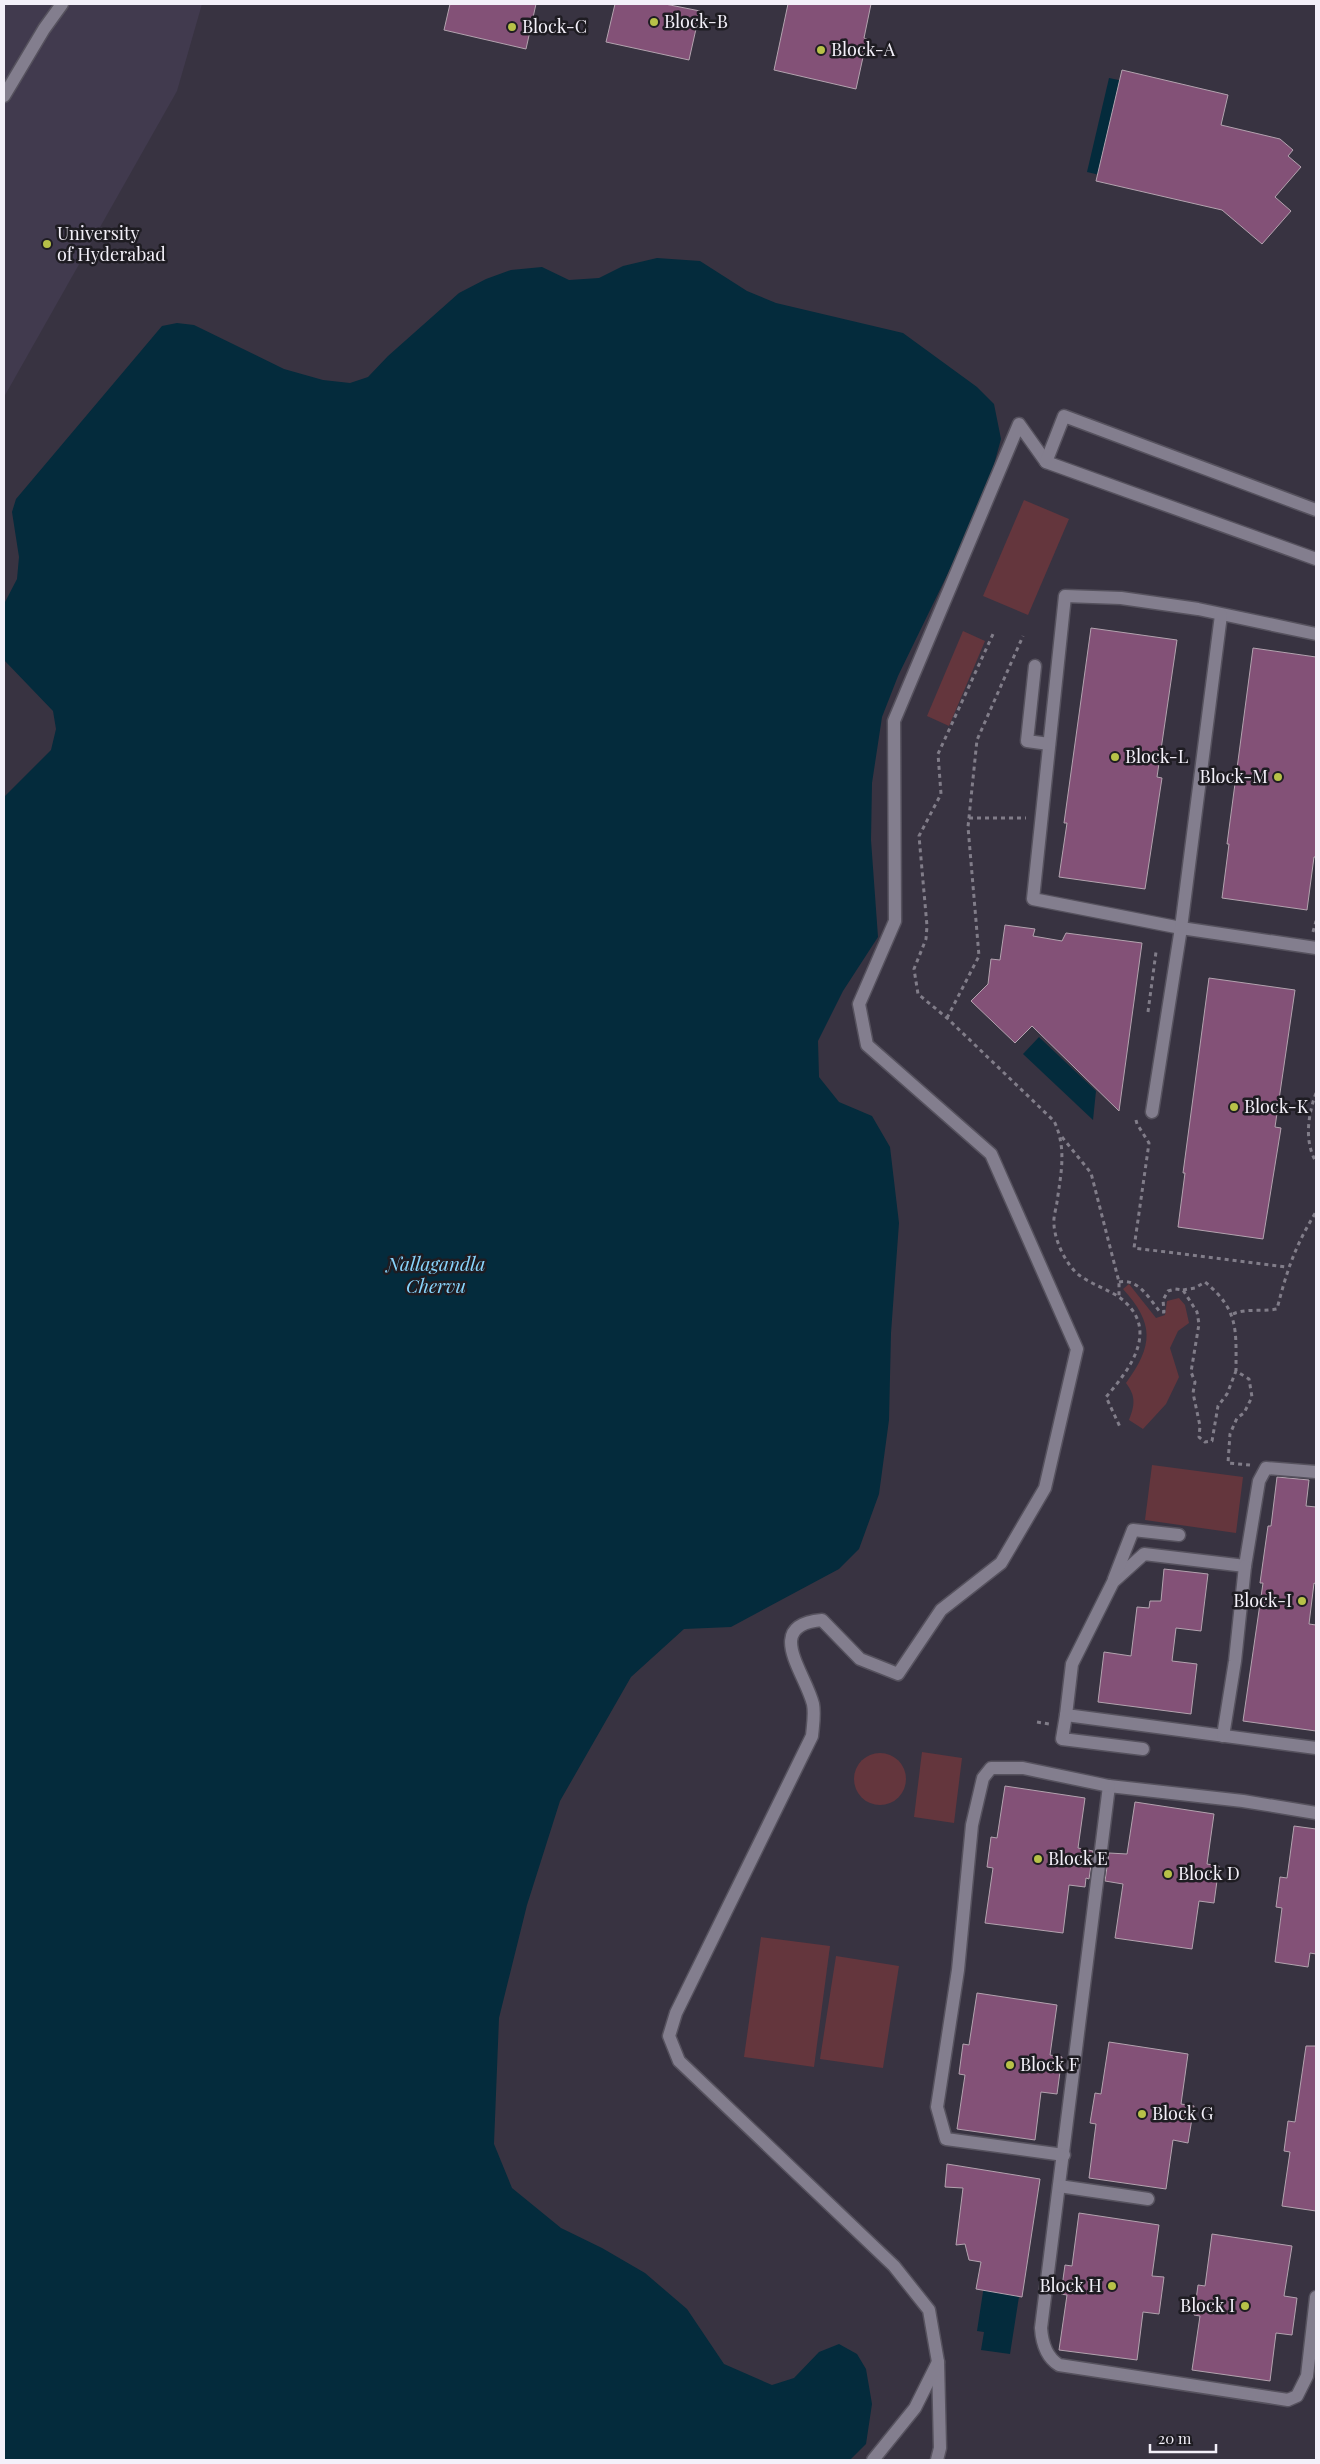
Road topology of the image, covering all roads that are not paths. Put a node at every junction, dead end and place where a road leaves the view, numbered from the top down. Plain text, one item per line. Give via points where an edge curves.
1 (62, 4) edge
2 (4, 96) edge
3 (1046, 462) junction
4 (1316, 510) edge
5 (1316, 559) edge
6 (1222, 615) junction
7 (1316, 634) edge
8 (1035, 666) dead end
9 (1049, 744) junction
10 (1181, 928) junction
11 (1316, 948) edge
12 (1152, 1112) dead end
13 (1316, 1472) edge
14 (1179, 1535) dead end
15 (1245, 1566) junction
16 (1113, 1582) junction
17 (1066, 1715) junction
18 (1223, 1736) junction
19 (1316, 1748) edge
20 (1143, 1749) dead end
21 (1110, 1786) junction
22 (1316, 1813) edge
23 (1064, 2155) junction
24 (1060, 2186) junction
25 (1148, 2199) dead end
26 (1316, 2297) edge
27 (938, 2362) junction
28 (873, 2460) edge
29 (937, 2460) edge

1 - 2 street
3 - 4 street via 1064,416
3 - 5 street
3 - 27 street via 1019,424 894,721 895,921 859,1004 867,1045 991,1154 1077,1349 1045,1488 1001,1563 942,1610 898,1674 860,1659 822,1620 800,1624 794,1631 790,1640 792,1650 813,1705 812,1736 676,2013 669,2036 679,2061 894,2266 929,2310
6 - 7 street
6 - 9 street via 1121,598 1065,596
6 - 10 street
8 - 9 street via 1027,742
9 - 10 street via 1032,899
10 - 11 street
10 - 12 street
13 - 15 street via 1266,1468 1259,1481
14 - 16 street via 1132,1530
15 - 16 street via 1144,1554
15 - 18 street
16 - 17 street via 1072,1664
17 - 18 street
17 - 20 street via 1062,1739
18 - 19 street
21 - 22 street
21 - 23 street
21 - 23 street via 1023,1768 991,1768 983,1778 972,1825 958,1970 936,2107 946,2139
23 - 24 street
24 - 25 street
24 - 26 street via 1041,2328 1042,2342 1051,2360 1060,2365 1288,2400 1297,2396 1307,2376
27 - 28 street via 915,2408
27 - 29 street via 940,2448

